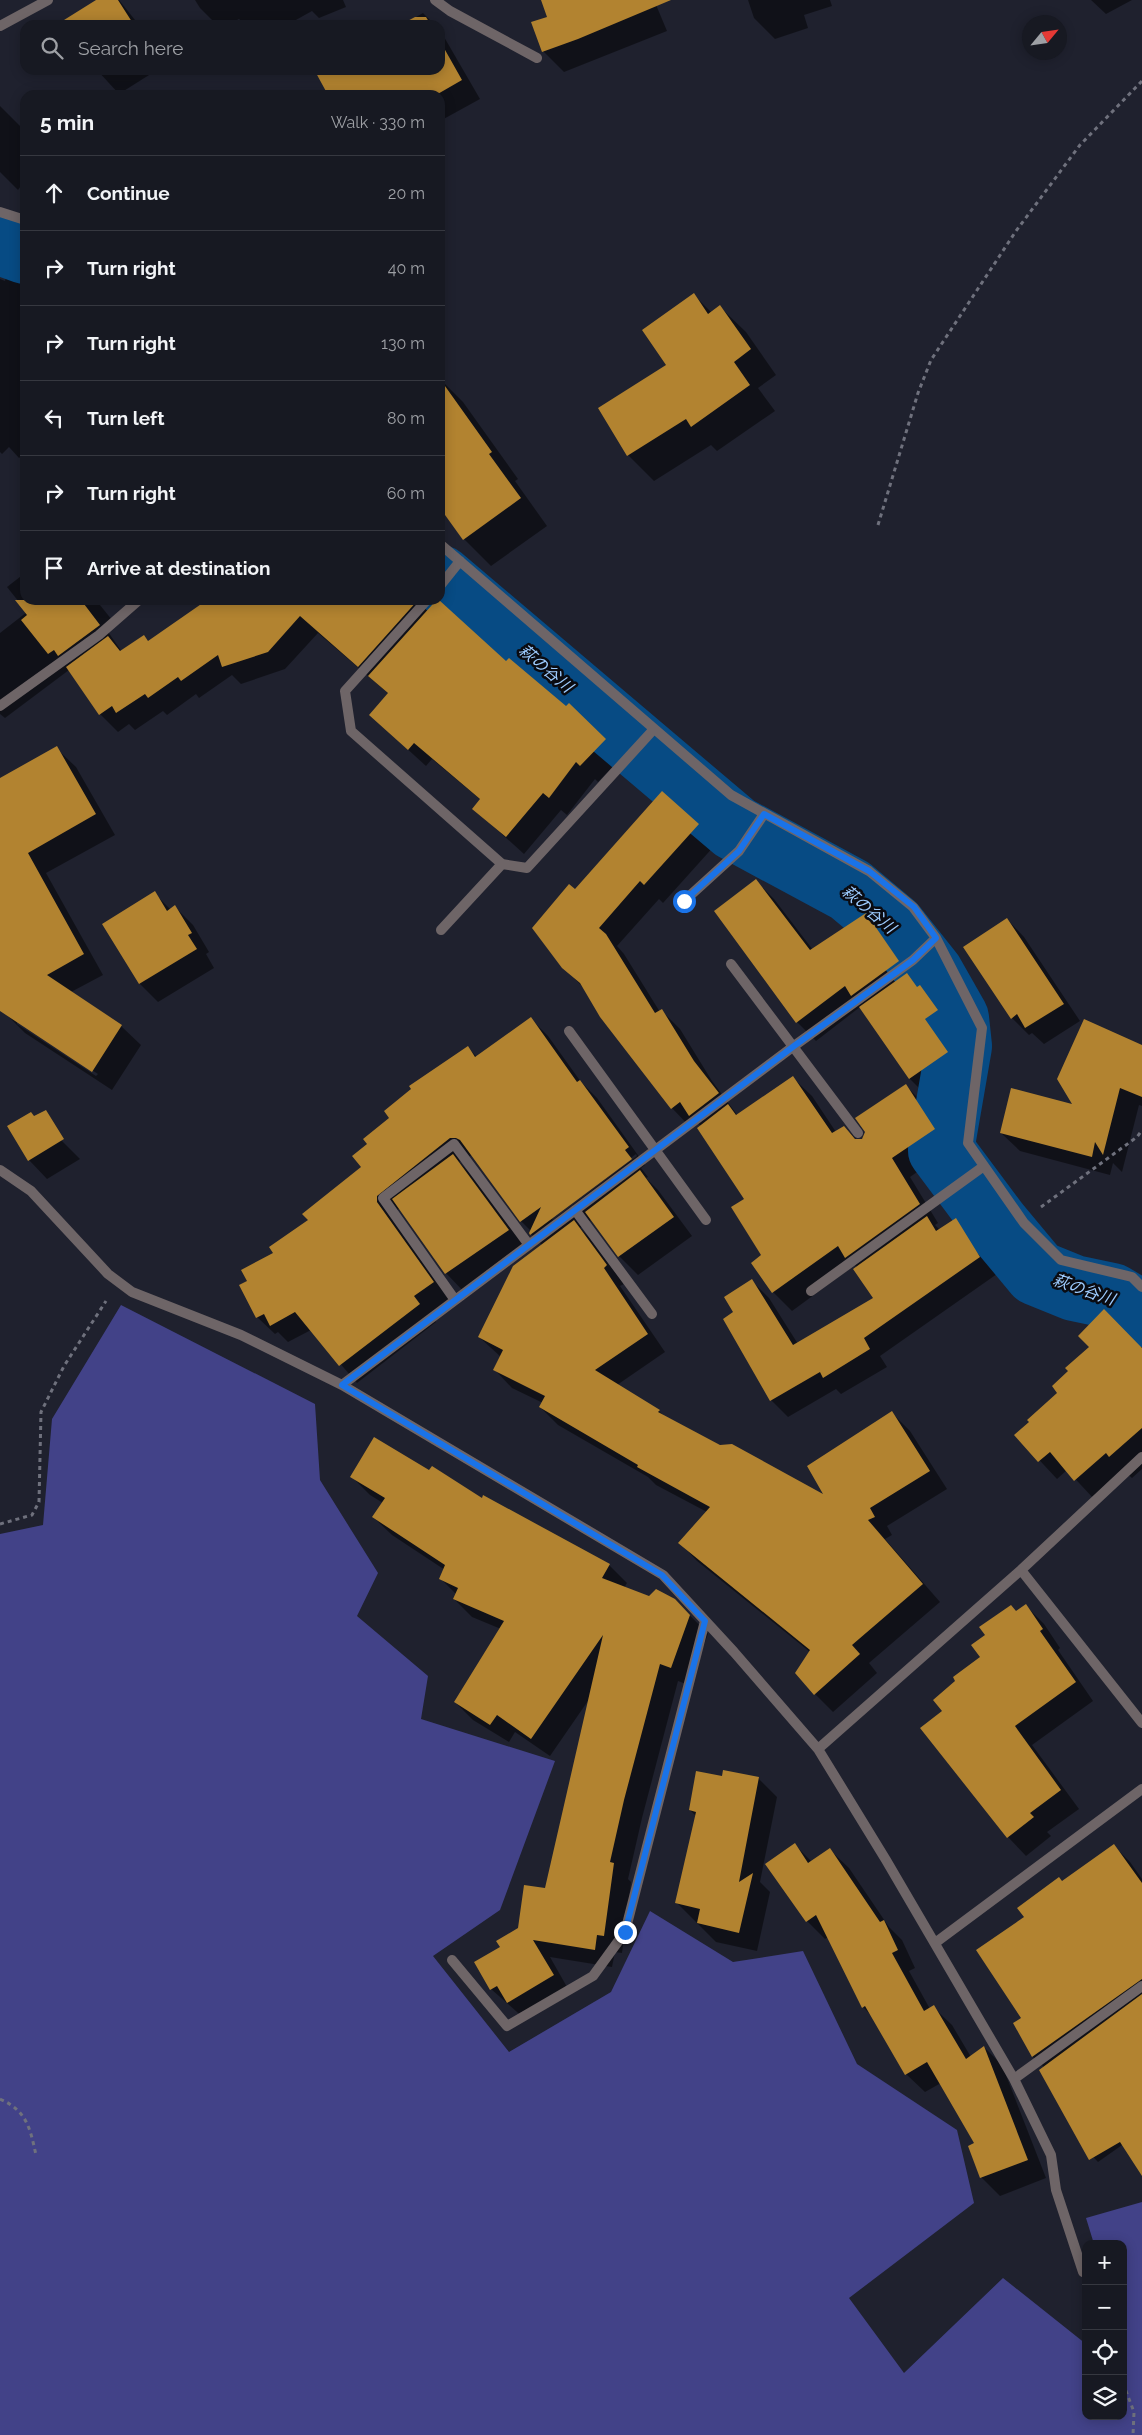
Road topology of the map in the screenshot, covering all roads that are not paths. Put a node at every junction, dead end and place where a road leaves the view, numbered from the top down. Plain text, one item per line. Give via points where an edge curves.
1 (48, 0) edge
2 (435, 0) edge
3 (0, 26) edge
4 (537, 58) dead end
5 (0, 212) edge
6 (20, 218) edge
7 (445, 548) edge
8 (460, 561) junction
9 (445, 580) edge
10 (133, 605) edge
11 (422, 605) edge
12 (0, 706) edge
13 (654, 729) junction
14 (764, 814) junction
15 (502, 864) junction
16 (684, 901) dead end
17 (441, 930) dead end
18 (936, 938) junction
19 (731, 964) dead end
20 (569, 1031) dead end
21 (794, 1046) junction
22 (858, 1133) dead end
23 (655, 1150) junction
24 (984, 1166) junction
25 (0, 1170) edge
26 (575, 1210) junction
27 (706, 1220) dead end
28 (529, 1245) junction
29 (1142, 1287) edge
30 (811, 1291) dead end
31 (455, 1300) junction
32 (652, 1314) dead end
33 (342, 1385) junction
34 (1142, 1457) edge
35 (1021, 1570) junction
36 (705, 1621) junction
37 (1142, 1723) edge
38 (818, 1748) junction
39 (1142, 1789) edge
40 (935, 1943) junction
41 (452, 1960) dead end
42 (1142, 1986) edge
43 (1014, 2079) junction
44 (1082, 2266) edge

1 - 3 street
2 - 4 street
5 - 6 street
7 - 8 street
8 - 9 street
8 - 13 street
10 - 12 street via 100,635
11 - 15 street via 345,691 351,731
13 - 14 street via 731,795
13 - 15 street via 527,868
14 - 16 street via 739,851
14 - 18 street via 869,871 914,907
15 - 17 street
18 - 21 street via 913,960
18 - 24 street via 982,1028 968,1143
19 - 21 street
20 - 23 street
21 - 22 street
21 - 23 street
23 - 26 street
23 - 27 street
24 - 29 street via 1024,1223 1061,1260 1132,1277
24 - 30 street
25 - 33 street via 31,1191 132,1292 241,1334
26 - 28 street
26 - 32 street
28 - 31 street
28 - 31 street via 454,1144 383,1198
31 - 33 street
33 - 36 street via 662,1575
34 - 35 street
35 - 37 street
35 - 38 street
36 - 38 street
36 - 41 street via 625,1932 593,1976 507,2026
38 - 40 street
39 - 40 street
40 - 43 street
42 - 43 street
43 - 44 street via 1051,2155 1056,2190

